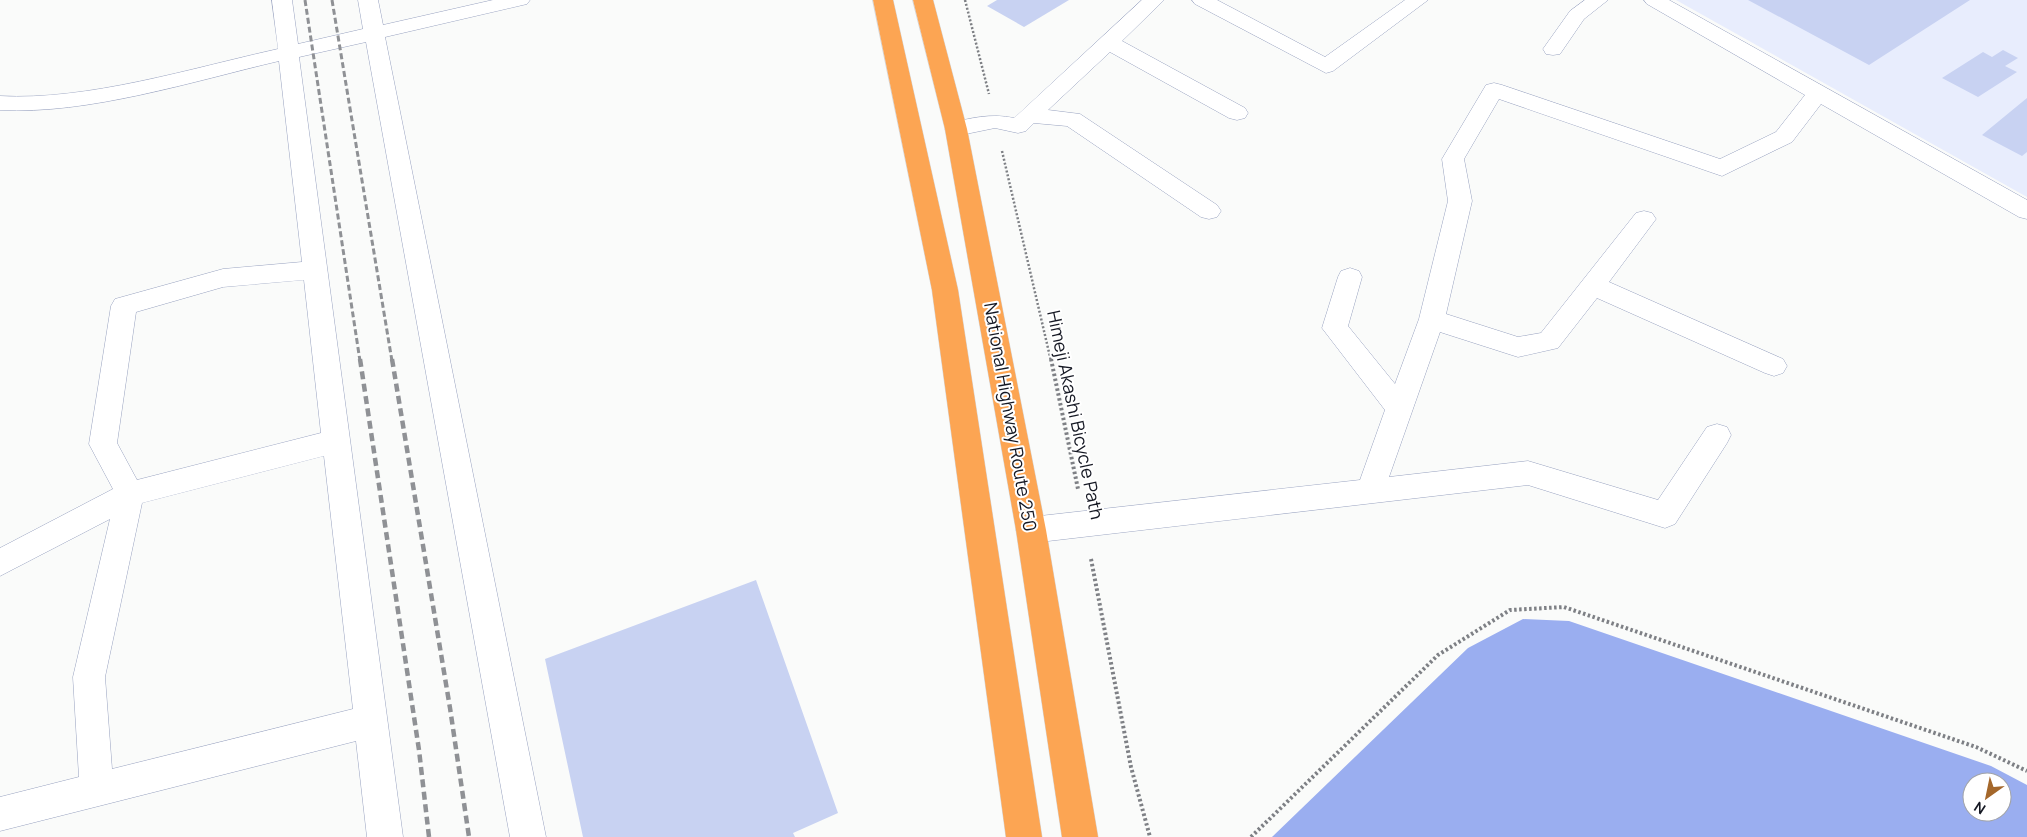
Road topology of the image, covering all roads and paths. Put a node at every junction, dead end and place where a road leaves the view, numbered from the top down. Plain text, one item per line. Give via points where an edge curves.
1 (282, 0) edge
2 (368, 0) edge
3 (520, 0) edge
4 (883, 0) edge
5 (923, 0) edge
6 (965, 0) edge
7 (1154, 0) edge
8 (1202, 0) edge
9 (1418, 0) edge
10 (1598, 0) edge
11 (1654, 0) edge
12 (375, 33) junction
13 (1108, 42) junction
14 (1553, 49) dead end
15 (290, 52) junction
16 (1818, 93) junction
17 (0, 103) edge
18 (1237, 113) dead end
19 (1030, 116) junction
20 (995, 121) junction
21 (956, 129) junction
22 (1209, 210) dead end
23 (2027, 210) edge
24 (1644, 219) dead end
25 (316, 270) junction
26 (1350, 277) dead end
27 (1592, 285) junction
28 (1432, 319) junction
29 (1774, 366) dead end
30 (1400, 409) junction
31 (1717, 435) dead end
32 (337, 441) junction
33 (1370, 491) junction
34 (130, 494) junction
35 (1085, 524) junction
36 (1031, 530) junction
37 (0, 563) edge
38 (371, 721) junction
39 (2027, 771) edge
40 (97, 790) junction
41 (0, 814) edge
42 (385, 837) edge
43 (528, 837) edge
44 (1024, 837) edge
45 (1080, 837) edge
46 (1150, 837) edge
47 (1251, 837) edge

1 - 15 street
2 - 12 street
3 - 12 street
4 - 44 highway via 945,290
5 - 21 highway, National Highway Route 250
6 - 20 path, Himeji Akashi Bicycle Path
7 - 13 street
8 - 9 street via 1319,71
10 - 14 street via 1578,15
11 - 16 street
12 - 15 street
12 - 43 street
13 - 18 street
13 - 19 street
15 - 17 street via 103,95
15 - 25 street
16 - 23 street
16 - 28 street via 1784,137 1722,168 1494,90 1453,159 1460,201
19 - 20 street via 1018,126
19 - 22 street via 1072,119
20 - 21 street
20 - 35 path, Himeji Akashi Bicycle Path via 1064,415
21 - 36 highway, National Highway Route 250
24 - 27 street
25 - 32 street
25 - 34 street via 223,278 124,306 103,444
26 - 30 street via 1335,328
27 - 28 street via 1549,341 1518,347
27 - 29 street
28 - 30 street
30 - 33 street
31 - 33 street via 1665,515 1528,473
32 - 34 street
32 - 38 street
33 - 35 street
34 - 37 street
34 - 40 street via 89,677
35 - 36 street
35 - 46 path, Himeji Akashi Bicycle Path via 1131,767
36 - 45 highway, National Highway Route 250
38 - 40 street
38 - 42 street
39 - 47 path via 1976,747 1564,607 1510,610 1438,655
40 - 41 street

